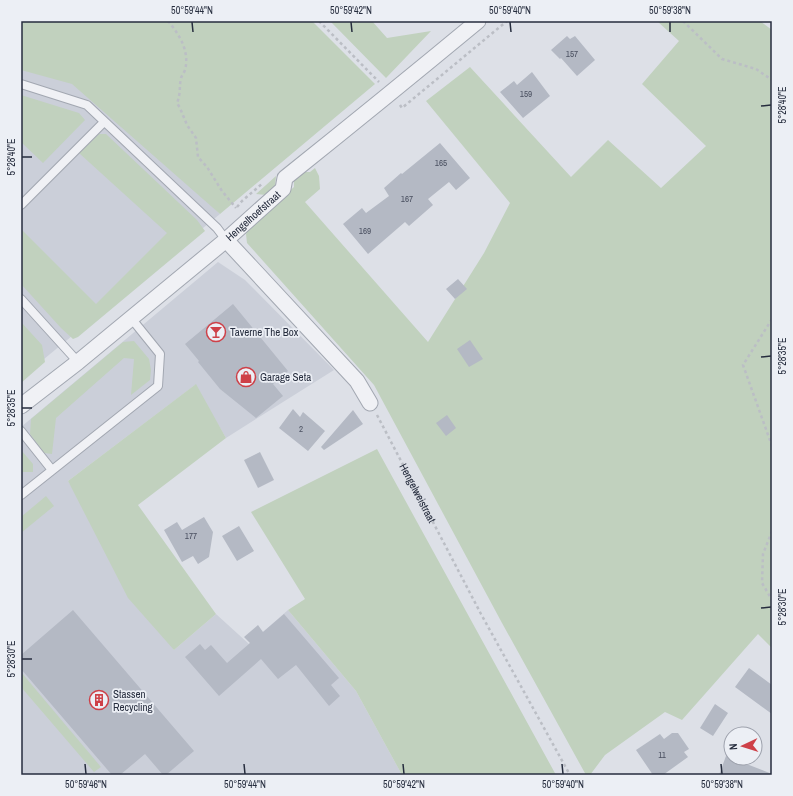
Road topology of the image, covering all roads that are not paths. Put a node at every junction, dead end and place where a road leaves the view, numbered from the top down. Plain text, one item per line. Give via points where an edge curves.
1 (478, 21) edge
2 (21, 84) edge
3 (104, 122) junction
4 (21, 205) edge
5 (226, 240) junction
6 (21, 299) edge
7 (131, 318) junction
8 (78, 362) junction
9 (370, 403) road end
10 (21, 406) edge
11 (21, 431) edge
12 (52, 470) junction
13 (21, 495) edge

1 - 5 street, Hengelhoefstraat via 286,178 283,189
2 - 3 lane via 86,105
3 - 4 lane
3 - 5 lane via 217,228
5 - 7 street, Hengelhoefstraat
5 - 9 street via 357,381
6 - 8 lane
7 - 8 street, Hengelhoefstraat
7 - 12 lane via 160,354 158,386
8 - 10 street, Hengelhoefstraat
11 - 12 lane
12 - 13 lane

